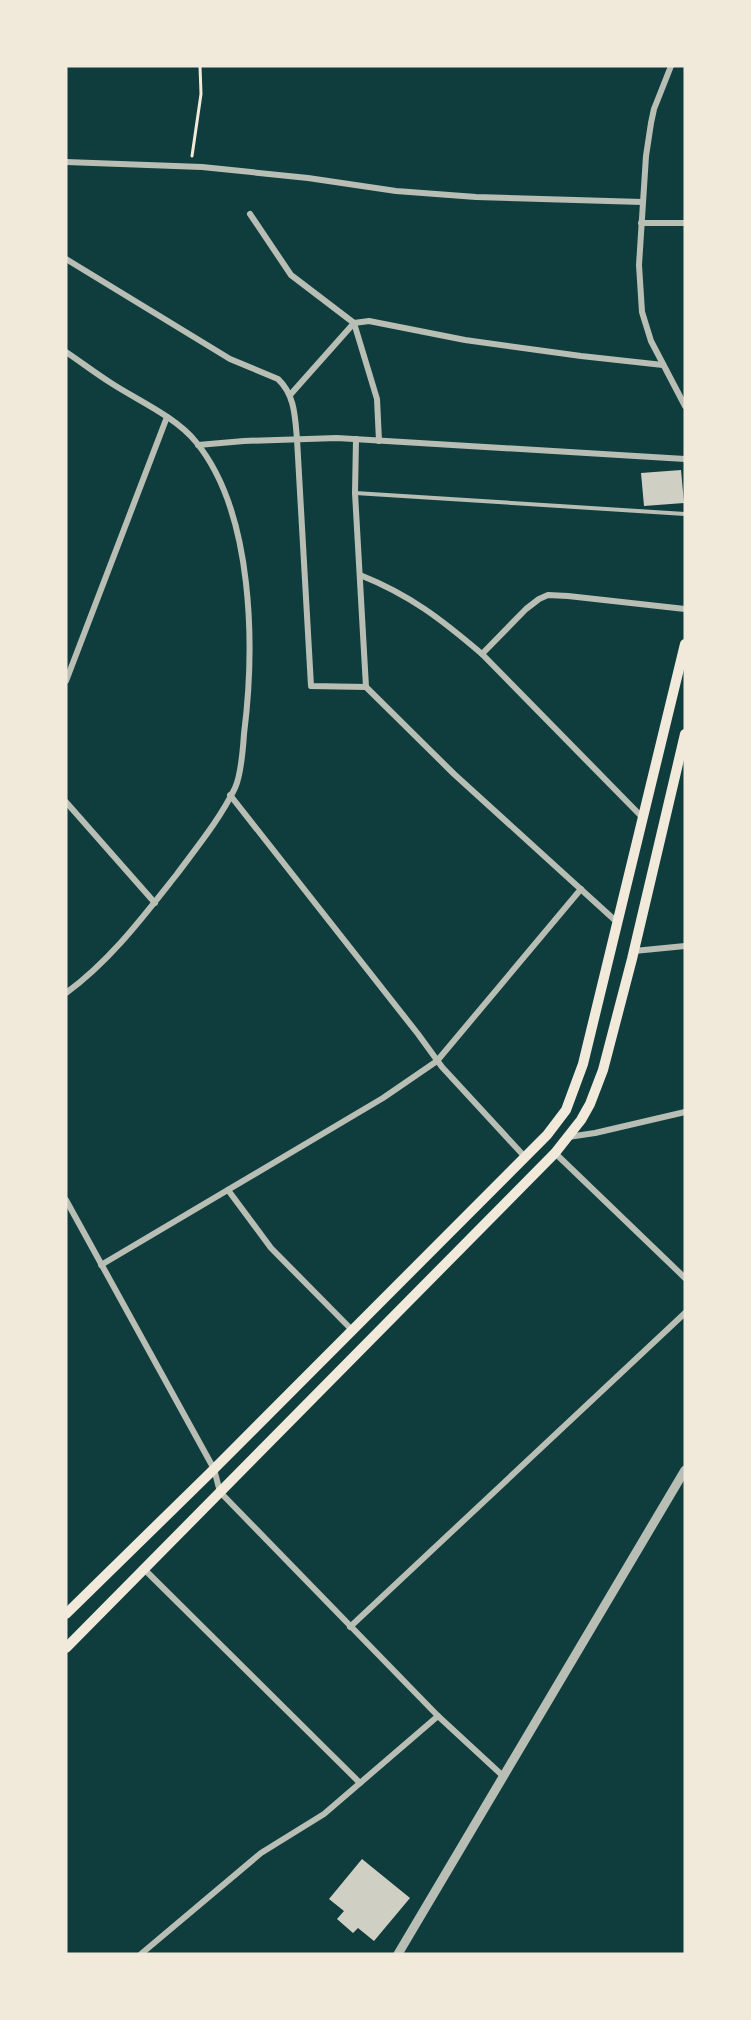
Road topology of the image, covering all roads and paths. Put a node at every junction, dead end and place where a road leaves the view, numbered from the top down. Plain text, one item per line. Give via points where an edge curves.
1 (200, 66) edge
2 (671, 66) edge
3 (66, 162) edge
4 (190, 167) junction
5 (642, 202) junction
6 (250, 214) dead end
7 (641, 223) junction
8 (685, 223) edge
9 (66, 259) edge
10 (354, 323) junction
11 (66, 352) edge
12 (663, 365) junction
13 (290, 395) junction
14 (685, 406) edge
15 (167, 417) junction
16 (297, 439) junction
17 (356, 439) junction
18 (379, 441) junction
19 (198, 445) junction
20 (685, 459) edge
21 (356, 493) junction
22 (685, 514) edge
23 (360, 575) junction
24 (685, 609) edge
25 (685, 644) edge
26 (482, 654) junction
27 (66, 681) edge
28 (366, 687) junction
29 (685, 734) edge
30 (230, 795) junction
31 (66, 802) edge
32 (643, 818) junction
33 (581, 890) junction
34 (154, 903) junction
35 (618, 923) junction
36 (685, 946) edge
37 (634, 951) junction
38 (66, 993) edge
39 (437, 1061) junction
40 (685, 1112) edge
41 (568, 1137) junction
42 (555, 1153) junction
43 (525, 1157) junction
44 (228, 1190) junction
45 (66, 1200) edge
46 (72, 1212) junction
47 (66, 1217) edge
48 (101, 1265) junction
49 (685, 1278) edge
50 (685, 1313) edge
51 (352, 1330) junction
52 (214, 1469) junction
53 (685, 1470) edge
54 (220, 1492) junction
55 (144, 1569) junction
56 (66, 1614) edge
57 (350, 1627) junction
58 (66, 1648) edge
59 (438, 1716) junction
60 (502, 1776) junction
61 (360, 1783) junction
62 (141, 1954) edge
63 (398, 1954) edge

1 - 4 path via 201,94
2 - 5 street via 654,108
3 - 4 street
4 - 5 street via 431,194
5 - 7 street
6 - 10 street via 291,275
7 - 8 street
7 - 12 street via 642,312
9 - 13 street via 230,359 278,379
10 - 12 street via 369,321 465,340
10 - 13 street
10 - 18 street via 377,399
11 - 15 street
12 - 14 street
13 - 16 street
15 - 19 street
15 - 27 street
16 - 17 street
16 - 19 street
16 - 28 street via 311,686
17 - 18 street
17 - 21 street
18 - 20 street
19 - 30 street via 225,491 248,588 249,699 236,786
21 - 22 lane
21 - 23 street
23 - 26 street via 390,587 439,618
23 - 28 street
24 - 26 street via 548,596 526,609
25 - 32 main road
26 - 32 street
28 - 33 street
29 - 37 main road
30 - 34 street via 205,837
30 - 39 street
31 - 34 street
32 - 35 main road
33 - 35 street
33 - 39 street
34 - 38 street via 115,950
35 - 43 main road via 573,1093 557,1124
36 - 37 street
37 - 41 main road via 601,1076 590,1104
39 - 43 street
39 - 44 street via 383,1098
40 - 41 street
41 - 42 main road
42 - 49 street
42 - 54 main road
43 - 51 main road
44 - 48 street
44 - 51 street via 270,1248
45 - 46 street
46 - 47 street
46 - 48 street
48 - 52 street
50 - 57 street
51 - 52 main road
52 - 54 street
52 - 56 main road
53 - 60 street
54 - 55 main road
54 - 57 street
55 - 58 main road
55 - 61 street
57 - 59 street
59 - 60 street
59 - 61 street
60 - 63 street
61 - 62 street via 324,1814 261,1853

